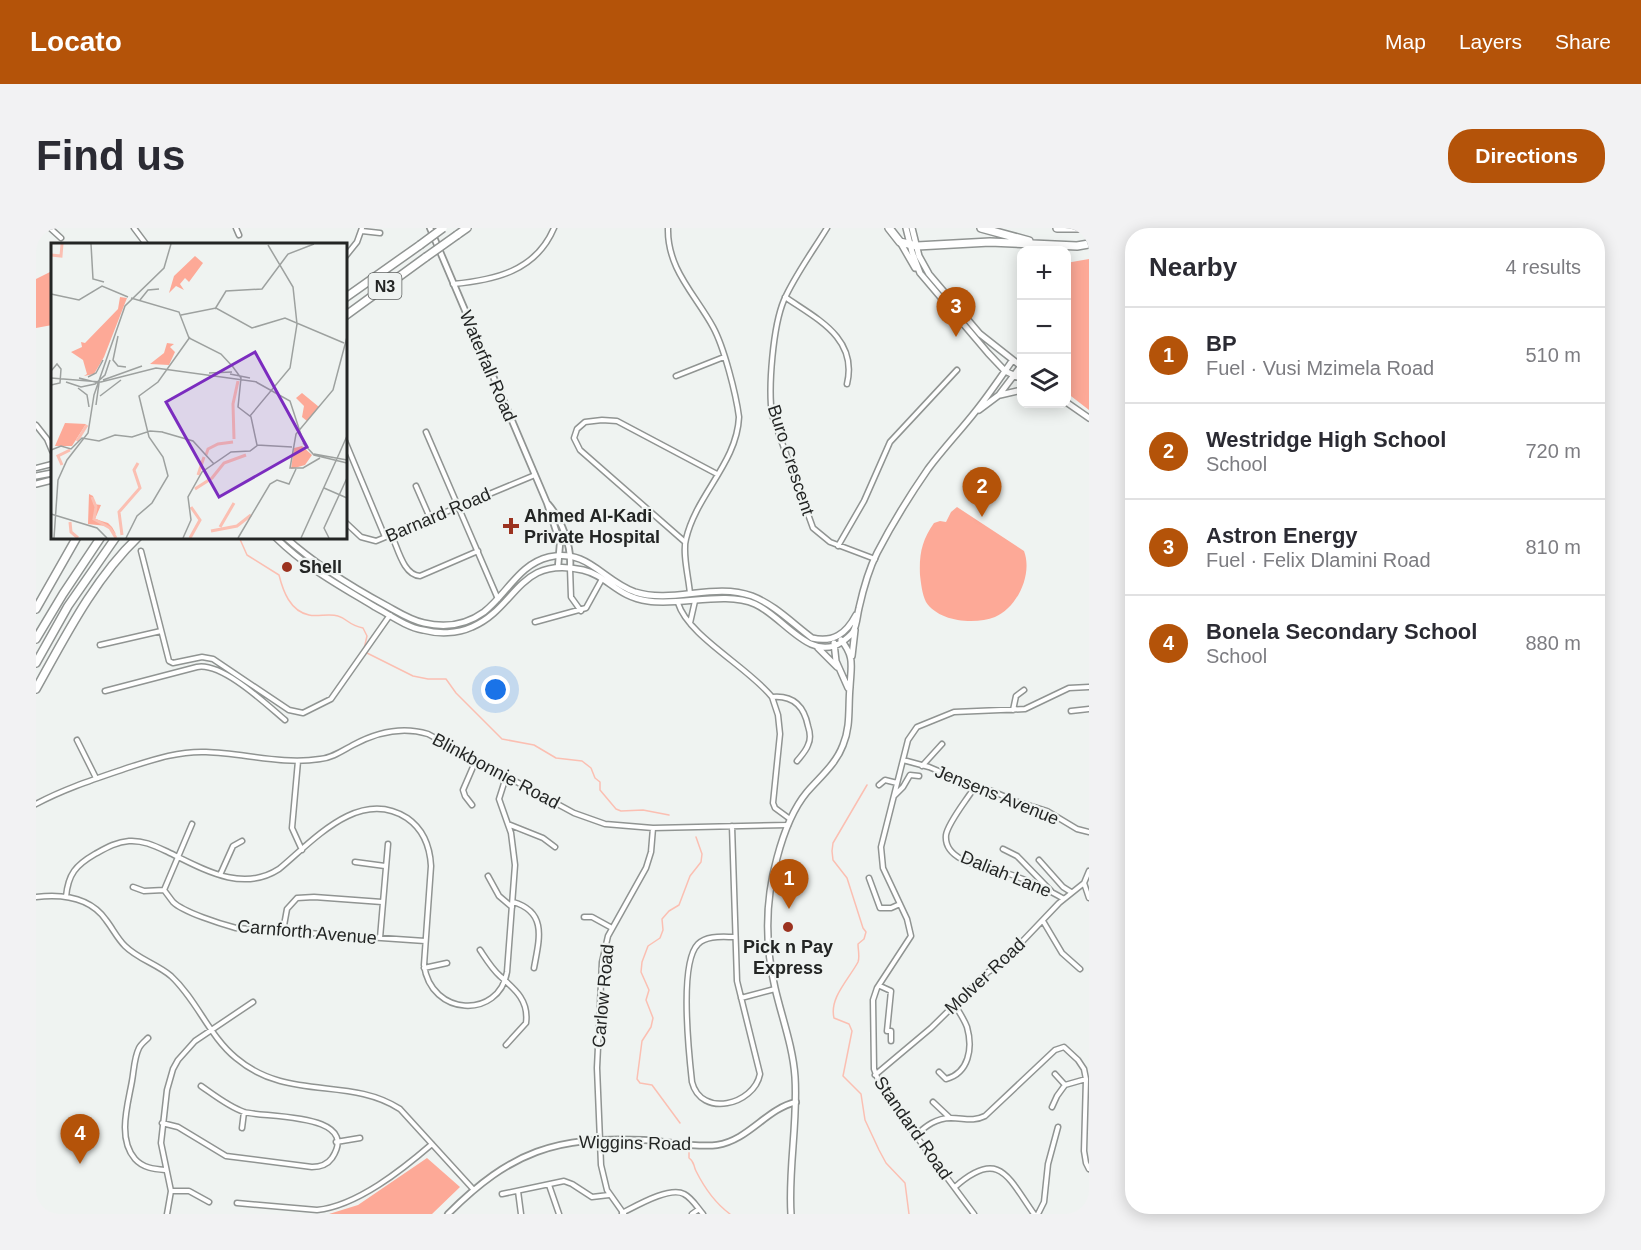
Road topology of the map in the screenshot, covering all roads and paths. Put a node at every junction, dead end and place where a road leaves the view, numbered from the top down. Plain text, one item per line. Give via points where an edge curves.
1 (50, 228) edge
2 (134, 228) edge
3 (236, 228) edge
4 (430, 228) edge
5 (443, 228) edge
6 (467, 228) edge
7 (554, 228) edge
8 (668, 228) edge
9 (827, 228) edge
10 (889, 228) edge
11 (906, 228) edge
12 (912, 228) edge
13 (981, 228) edge
14 (1057, 228) edge
15 (1084, 228) edge
16 (362, 230) edge
17 (380, 233) dead end
18 (239, 235) dead end
19 (61, 238) dead end
20 (900, 242) junction
21 (145, 243) edge
22 (1043, 244) junction
23 (1089, 244) edge
24 (913, 246) junction
25 (346, 255) edge
26 (920, 273) junction
27 (453, 284) junction
28 (346, 297) edge
29 (785, 297) junction
30 (346, 315) edge
31 (724, 357) junction
32 (1012, 361) junction
33 (1017, 364) edge
34 (957, 370) dead end
35 (1005, 370) junction
36 (1017, 372) edge
37 (676, 376) dead end
38 (1014, 376) junction
39 (1017, 377) edge
40 (847, 384) dead end
41 (1017, 391) edge
42 (999, 395) junction
43 (1071, 405) edge
44 (975, 412) junction
45 (1089, 418) edge
46 (36, 426) edge
47 (426, 432) dead end
48 (346, 443) edge
49 (51, 449) edge
50 (51, 464) edge
51 (36, 468) edge
52 (51, 472) edge
53 (717, 474) junction
54 (535, 475) junction
55 (36, 476) edge
56 (51, 480) edge
57 (36, 484) edge
58 (416, 486) dead end
59 (547, 503) junction
60 (458, 507) junction
61 (430, 518) junction
62 (346, 523) edge
63 (391, 534) junction
64 (385, 537) junction
65 (76, 538) edge
66 (100, 538) edge
67 (115, 538) edge
68 (137, 538) edge
69 (276, 538) edge
70 (286, 538) edge
71 (685, 542) junction
72 (838, 546) junction
73 (141, 551) dead end
74 (478, 551) junction
75 (558, 555) junction
76 (571, 555) junction
77 (875, 559) junction
78 (558, 567) junction
79 (570, 568) junction
80 (602, 579) junction
81 (690, 594) junction
82 (498, 599) junction
83 (695, 601) junction
84 (678, 603) junction
85 (859, 608) junction
86 (36, 609) edge
87 (581, 611) junction
88 (390, 615) junction
89 (535, 622) dead end
90 (690, 623) junction
91 (855, 628) junction
92 (161, 631) junction
93 (836, 637) junction
94 (36, 639) edge
95 (843, 642) junction
96 (100, 645) dead end
97 (834, 646) junction
98 (818, 648) junction
99 (852, 659) junction
100 (36, 663) edge
101 (840, 670) junction
102 (1089, 687) edge
103 (36, 689) edge
104 (1024, 690) dead end
105 (105, 692) dead end
106 (849, 693) junction
107 (772, 697) junction
108 (1089, 709) edge
109 (1013, 710) junction
110 (1071, 711) dead end
111 (285, 720) dead end
112 (77, 740) dead end
113 (942, 744) dead end
114 (476, 760) junction
115 (797, 760) dead end
116 (903, 760) junction
117 (298, 761) junction
118 (922, 766) junction
119 (919, 776) dead end
120 (506, 777) junction
121 (96, 778) junction
122 (897, 783) junction
123 (879, 785) dead end
124 (977, 787) junction
125 (894, 795) junction
126 (36, 804) edge
127 (472, 805) dead end
128 (507, 823) junction
129 (790, 823) junction
130 (192, 824) dead end
131 (732, 826) junction
132 (653, 828) junction
133 (1089, 832) edge
134 (242, 841) dead end
135 (388, 844) dead end
136 (555, 847) dead end
137 (1003, 849) dead end
138 (302, 850) junction
139 (178, 856) junction
140 (1039, 860) dead end
141 (355, 862) dead end
142 (386, 866) junction
143 (1089, 871) edge
144 (220, 874) junction
145 (488, 876) dead end
146 (869, 878) dead end
147 (1084, 883) junction
148 (133, 887) dead end
149 (164, 890) junction
150 (1071, 892) junction
151 (1054, 893) junction
152 (36, 897) edge
153 (66, 897) junction
154 (1089, 898) edge
155 (1064, 899) junction
156 (382, 902) junction
157 (900, 904) junction
158 (512, 905) junction
159 (584, 917) dead end
160 (1043, 921) junction
161 (612, 928) junction
162 (283, 931) junction
163 (734, 937) junction
164 (380, 938) junction
165 (425, 941) junction
166 (480, 950) dead end
167 (447, 963) dead end
168 (534, 968) dead end
169 (424, 969) junction
170 (1080, 969) dead end
171 (506, 980) junction
172 (880, 986) junction
173 (775, 988) junction
174 (741, 998) junction
175 (253, 1002) dead end
176 (955, 1005) junction
177 (210, 1029) junction
178 (148, 1038) dead end
179 (891, 1041) dead end
180 (506, 1045) dead end
181 (939, 1072) dead end
182 (1055, 1074) dead end
183 (875, 1075) junction
184 (1086, 1079) junction
185 (1065, 1085) junction
186 (201, 1086) dead end
187 (796, 1102) junction
188 (933, 1102) dead end
189 (1052, 1107) dead end
190 (244, 1112) junction
191 (950, 1118) junction
192 (162, 1123) junction
193 (1058, 1127) dead end
194 (242, 1128) dead end
195 (916, 1135) junction
196 (360, 1138) dead end
197 (599, 1139) junction
198 (336, 1142) junction
199 (432, 1144) junction
200 (1089, 1169) edge
201 (165, 1170) junction
202 (549, 1185) junction
203 (955, 1187) junction
204 (473, 1189) junction
205 (171, 1191) junction
206 (518, 1191) junction
207 (502, 1194) dead end
208 (609, 1195) junction
209 (209, 1202) dead end
210 (237, 1203) dead end
211 (699, 1209) junction
212 (623, 1213) edge
213 (167, 1214) edge
214 (448, 1214) edge
215 (521, 1214) edge
216 (560, 1214) edge
217 (692, 1214) edge
218 (703, 1214) edge
219 (791, 1214) edge
220 (974, 1214) edge
221 (1036, 1214) edge

1 - 19 street
2 - 21 street
3 - 18 street
4 - 27 street, Waterfall Road
5 - 28 highway, N3, bridge
6 - 30 highway, N3, bridge
7 - 27 street via 532,259 506,275
8 - 31 street via 676,269 713,326
9 - 29 street, Buro Crescent
10 - 20 highway
11 - 24 main road
12 - 24 main road
13 - 22 highway
14 - 15 highway
16 - 17 street
16 - 25 street
20 - 24 highway
20 - 26 main road
22 - 23 highway
22 - 24 highway
24 - 26 main road
24 - 32 main road via 963,315
26 - 35 main road
27 - 54 street, Waterfall Road
29 - 40 street via 837,336 850,368
29 - 72 street, Buro Crescent via 771,376 772,415 813,528
31 - 37 street
31 - 53 street via 738,408 738,429
32 - 33 main road
32 - 35 main road
34 - 72 street via 890,442 864,501
35 - 38 main road
35 - 44 main road
36 - 38 main road
38 - 39 main road
38 - 42 main road
41 - 42 main road
42 - 44 main road
43 - 45 main road
44 - 77 main road via 929,468
46 - 49 street
47 - 60 street
48 - 64 street
50 - 51 street
52 - 55 main road
53 - 71 street via 691,522
53 - 71 street via 617,421 591,420 577,429 574,438 580,450
54 - 59 street, Waterfall Road
54 - 60 street, Barnard Road
56 - 57 main road
58 - 61 street
59 - 75 street, Waterfall Road via 560,543
59 - 76 street, Waterfall Road
60 - 61 street, Barnard Road
60 - 74 street
61 - 63 street, Barnard Road
62 - 64 street, Barnard Road via 368,540
63 - 64 street, Barnard Road
63 - 74 street via 408,571 415,576
65 - 86 highway
66 - 94 highway
67 - 100 highway via 68,606
68 - 103 highway via 111,566
69 - 88 main road via 327,580
70 - 82 main road via 326,571 407,617 425,623 458,624 480,615
71 - 81 street
72 - 77 street, Buro Crescent
73 - 92 street
74 - 82 street
75 - 76 main road
75 - 78 street, Waterfall Road
75 - 82 main road via 531,564
76 - 79 street, Waterfall Road
76 - 81 main road via 635,592
77 - 85 main road
78 - 79 main road
78 - 88 main road via 530,577 490,616 463,630 424,631
79 - 80 main road
79 - 87 street via 571,597
80 - 84 main road via 629,597
80 - 87 street via 588,606
81 - 93 main road via 750,596 780,612 812,638
83 - 84 main road
83 - 90 street
83 - 98 main road via 749,602 775,615
84 - 90 street
85 - 91 main road
85 - 93 main road via 851,625
87 - 89 street
88 - 92 street via 331,699 303,713 289,710 213,660 202,657 170,662
90 - 107 street via 761,683
91 - 95 main road
91 - 99 main road
92 - 96 street
93 - 95 main road
93 - 97 main road
95 - 97 main road
95 - 99 main road
97 - 98 main road
97 - 101 main road
98 - 101 main road
99 - 106 main road
101 - 106 main road
102 - 109 street via 1069,688 1033,706
104 - 109 street via 1016,696
105 - 111 street via 208,666
106 - 129 main road via 848,729 839,755 803,798
107 - 115 street via 789,697 804,712 810,740
107 - 129 street via 780,734 773,803
108 - 110 street
109 - 116 street, Standard Road via 954,712 913,730
112 - 121 street
113 - 118 street
114 - 117 street, Blinkbonnie Road via 428,734 405,730 369,737 328,758
114 - 120 street, Blinkbonnie Road
114 - 127 street via 463,790
116 - 118 street, Jensens Avenue
116 - 122 street, Standard Road
117 - 121 street, Blinkbonnie Road via 182,752
117 - 138 street via 292,828
118 - 124 street, Jensens Avenue
119 - 125 street via 910,775
120 - 128 street via 499,799
120 - 132 street, Blinkbonnie Road via 594,821
121 - 126 street, Blinkbonnie Road
122 - 123 street via 885,780
122 - 125 street, Standard Road
124 - 133 street, Jensens Avenue via 1054,814
124 - 151 street, Daliah Lane via 951,823 946,834 948,847 962,859
125 - 157 street, Standard Road via 881,839 881,858
128 - 136 street
128 - 158 street via 514,845
129 - 131 street, Blinkbonnie Road
129 - 173 main road via 769,896 768,942
130 - 139 street
131 - 132 street, Blinkbonnie Road
131 - 163 street
132 - 161 street, Carlow Road via 646,868
134 - 144 street via 233,846
135 - 142 street
137 - 151 street via 1017,856
138 - 144 street via 265,877 246,881
138 - 165 street via 358,811 380,808 408,819 426,841 431,858
139 - 144 street
139 - 149 street
139 - 153 street via 139,842 112,845 77,865
140 - 150 street
141 - 142 street
142 - 156 street
143 - 147 street
145 - 158 street via 499,896
146 - 157 street via 880,908
147 - 150 street, Molver Road
147 - 154 street
148 - 149 street
149 - 162 street, Carnforth Avenue via 177,905 220,924
150 - 155 street, Molver Road
151 - 155 street, Daliah Lane
152 - 153 street
153 - 177 street via 84,902 102,914 125,946 171,976
155 - 160 street, Molver Road
156 - 162 street via 297,898 287,909
156 - 164 street
157 - 172 street, Standard Road via 911,936
158 - 168 street via 527,907 537,923
158 - 171 street
159 - 161 street via 591,916
160 - 170 street via 1062,953
160 - 176 street, Molver Road via 1006,961 988,972
161 - 197 street, Carlow Road via 602,962 597,1068
162 - 164 street, Carnforth Avenue
163 - 174 street
163 - 174 street via 701,941 694,951 689,975 686,1009 692,1082 695,1092 710,1103 733,1102 759,1078
164 - 165 street, Carnforth Avenue
165 - 169 street
166 - 171 street
167 - 169 street
169 - 171 street via 437,994 466,1006 490,998
171 - 180 street via 524,1002 527,1017
172 - 179 street via 891,991 887,1031 891,1031
172 - 183 street, Standard Road via 872,1009
173 - 174 street
173 - 187 main road via 794,1065
175 - 177 street
176 - 181 street via 968,1030 968,1061 952,1077 945,1078
176 - 183 street, Molver Road
177 - 192 street via 178,1060 166,1090
177 - 199 street via 235,1057 266,1077 362,1094 390,1103
178 - 201 street via 136,1057 126,1132 135,1158 145,1166
182 - 185 street
183 - 195 street, Standard Road
184 - 185 street
184 - 191 street via 1078,1060 1061,1047 985,1116 974,1121
184 - 200 street via 1084,1151
185 - 189 street
186 - 190 street
187 - 197 street, Wiggins Road via 780,1107 744,1135 723,1143
187 - 219 main road
188 - 191 street
190 - 194 street
190 - 198 street via 319,1122 331,1129
191 - 195 street via 933,1122
192 - 198 street via 178,1127 226,1156 306,1167 328,1162
192 - 201 street
193 - 221 street via 1048,1164 1044,1202
195 - 203 street, Standard Road
196 - 198 street
197 - 204 street, Wiggins Road via 568,1142 532,1153
197 - 208 street, Carlow Road via 602,1174
199 - 204 street
199 - 210 street via 390,1178 326,1209
201 - 205 street
202 - 206 street
202 - 208 street via 568,1182 592,1197
202 - 216 street
203 - 220 street, Standard Road
203 - 221 street via 978,1169 993,1168 1004,1174
204 - 214 street, Wiggins Road
205 - 209 street via 189,1191
205 - 213 street
206 - 207 street
206 - 215 street
208 - 212 street
211 - 212 street via 686,1195 673,1191
211 - 217 street
211 - 218 street

